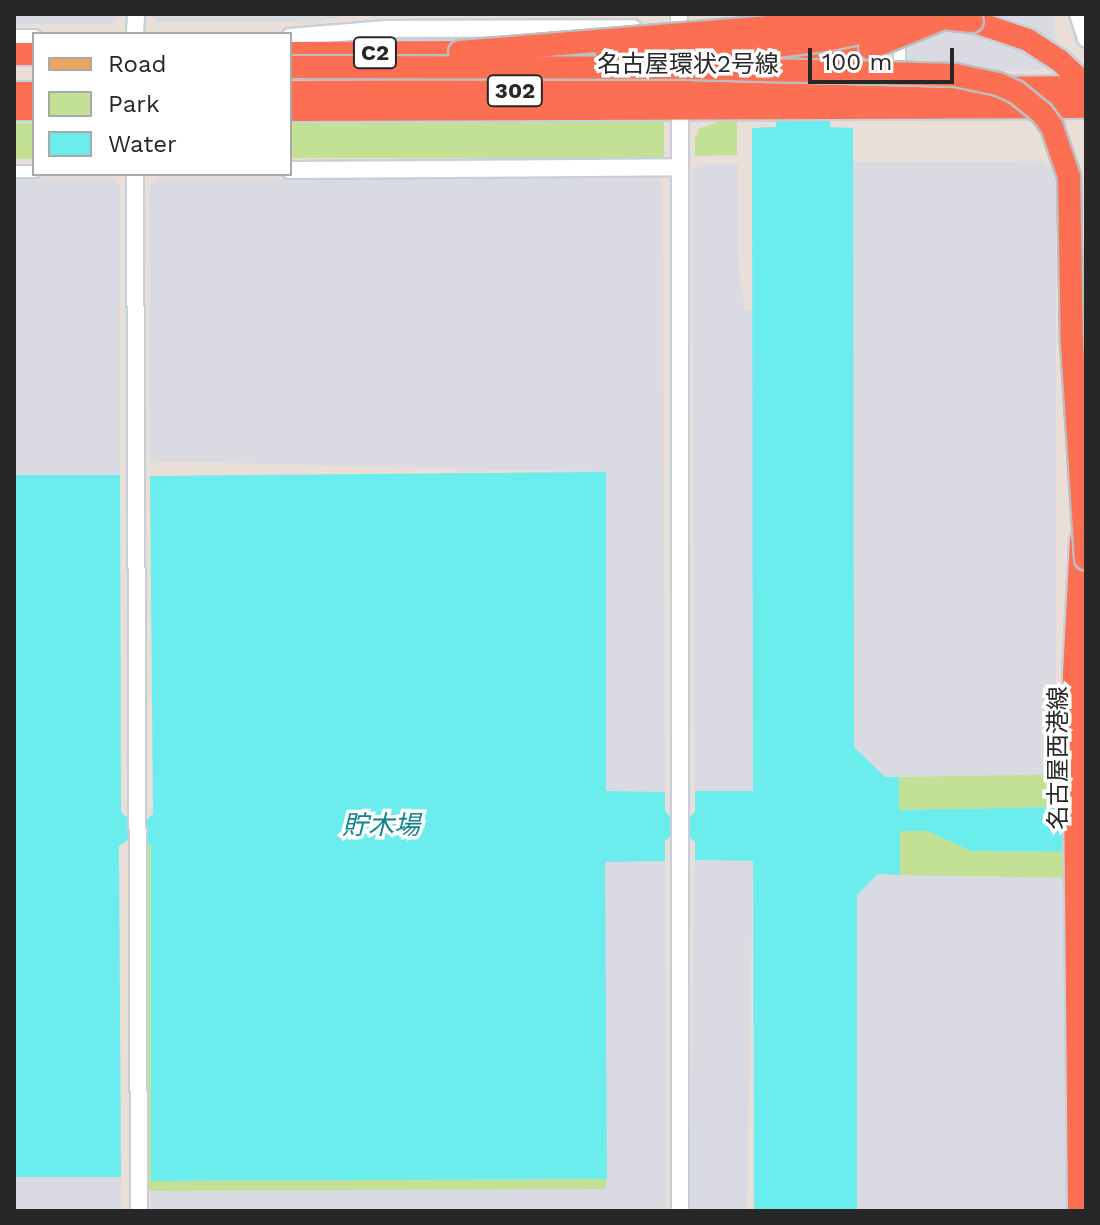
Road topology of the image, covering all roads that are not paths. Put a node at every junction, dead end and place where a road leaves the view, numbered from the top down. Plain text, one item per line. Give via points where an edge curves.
1 (899, 14) edge
2 (917, 14) edge
3 (950, 14) edge
4 (1078, 14) edge
5 (679, 21) edge
6 (292, 37) edge
7 (1086, 39) edge
8 (460, 52) junction
9 (292, 53) edge
10 (292, 67) edge
11 (689, 68) junction
12 (1086, 86) edge
13 (899, 90) junction
14 (292, 92) edge
15 (861, 99) junction
16 (680, 100) junction
17 (1086, 107) edge
18 (292, 110) edge
19 (680, 167) junction
20 (292, 170) edge
21 (135, 176) edge
22 (1086, 305) edge
23 (1083, 484) junction
24 (1086, 559) edge
25 (139, 1211) edge
26 (680, 1211) edge
27 (1080, 1211) edge

1 - 13 street
2 - 8 highway, bridge via 849,36 767,47
3 - 11 highway, bridge via 895,40 830,57
4 - 7 street
5 - 6 street
5 - 16 street
8 - 9 highway, C2
8 - 12 highway, bridge via 933,17 992,26 1028,40
10 - 11 highway, C2, bridge
11 - 24 highway, bridge via 955,75 1007,88 1042,113 1060,143 1070,187 1074,380
12 - 13 highway, 名古屋環状2号線 / 302
13 - 15 highway, 名古屋環状2号線 / 302
14 - 16 highway, 名古屋環状2号線 / 302
15 - 16 highway, 名古屋環状2号線 / 302
15 - 17 highway, 名古屋環状2号線 / 302
16 - 18 highway, 名古屋環状2号線 / 302
16 - 19 street
19 - 20 street
19 - 26 street
21 - 25 street
22 - 23 main road, 名古屋西港線
23 - 27 main road, 名古屋西港線
23 - 27 highway via 1077,622 1075,1061

